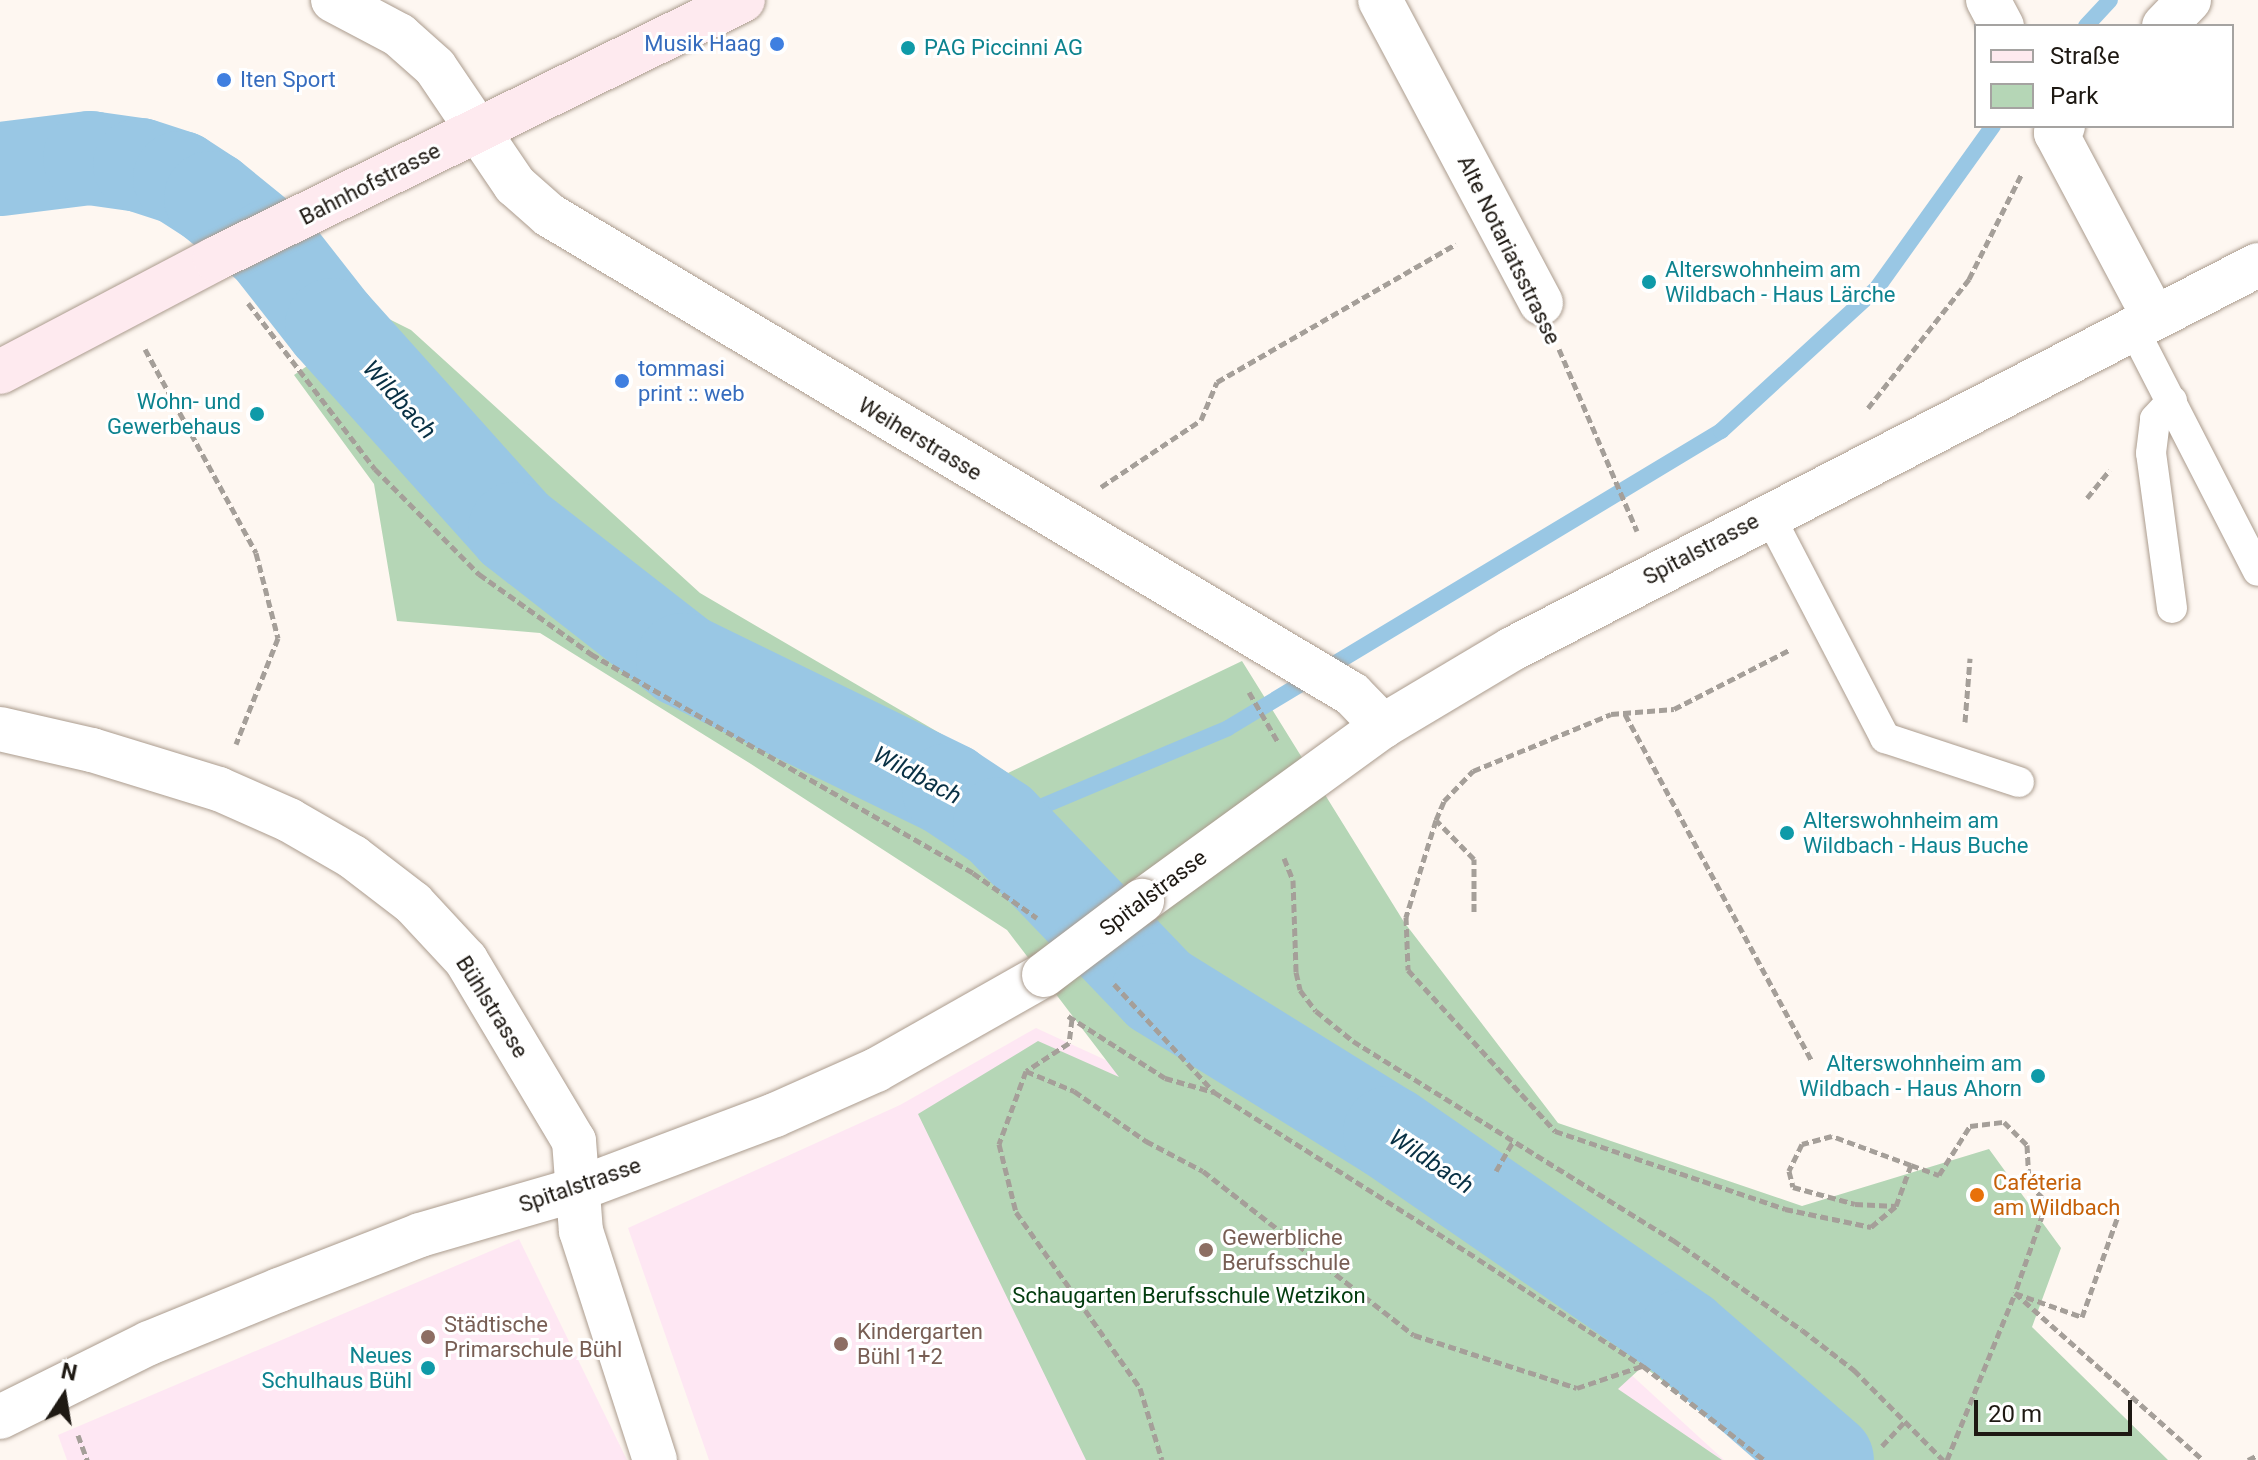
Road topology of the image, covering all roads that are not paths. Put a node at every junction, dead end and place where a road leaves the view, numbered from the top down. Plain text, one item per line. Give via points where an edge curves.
1 (333, 0) edge
2 (743, 0) edge
3 (1380, 0) edge
4 (1988, 0) edge
5 (2189, 0) edge
6 (2001, 24) edge
7 (2166, 24) edge
8 (2057, 128) edge
9 (478, 129) junction
10 (2258, 265) edge
11 (1541, 303) road end
12 (2144, 322) junction
13 (0, 372) edge
14 (2172, 401) junction
15 (1768, 513) junction
16 (2258, 571) edge
17 (2172, 608) dead end
18 (1383, 726) junction
19 (0, 729) edge
20 (2019, 782) dead end
21 (578, 1189) junction
22 (0, 1417) edge
23 (655, 1460) edge

1 - 9 street, Weiherstrasse via 399,35 435,67
2 - 9 main road, Bahnhofstrasse
3 - 11 street, Alte Notariatsstrasse
4 - 6 street
5 - 7 street
8 - 12 street
9 - 13 main road, Bahnhofstrasse via 121,306
9 - 18 street, Weiherstrasse via 515,185 549,215 1352,694
10 - 12 street, Spitalstrasse
12 - 14 lane
12 - 15 street, Spitalstrasse
14 - 16 lane
14 - 17 lane via 2155,419 2151,453
15 - 18 street, Spitalstrasse via 1512,649
15 - 20 lane via 1885,738
18 - 21 street, Spitalstrasse, bridge via 1142,901 1053,993 775,1115
19 - 21 street, Bühlstrasse via 92,750 219,789 289,820 353,857 413,903 455,949 574,1141
21 - 22 street, Spitalstrasse via 420,1235 307,1279 149,1343
21 - 23 street, Bühlstrasse via 581,1231

